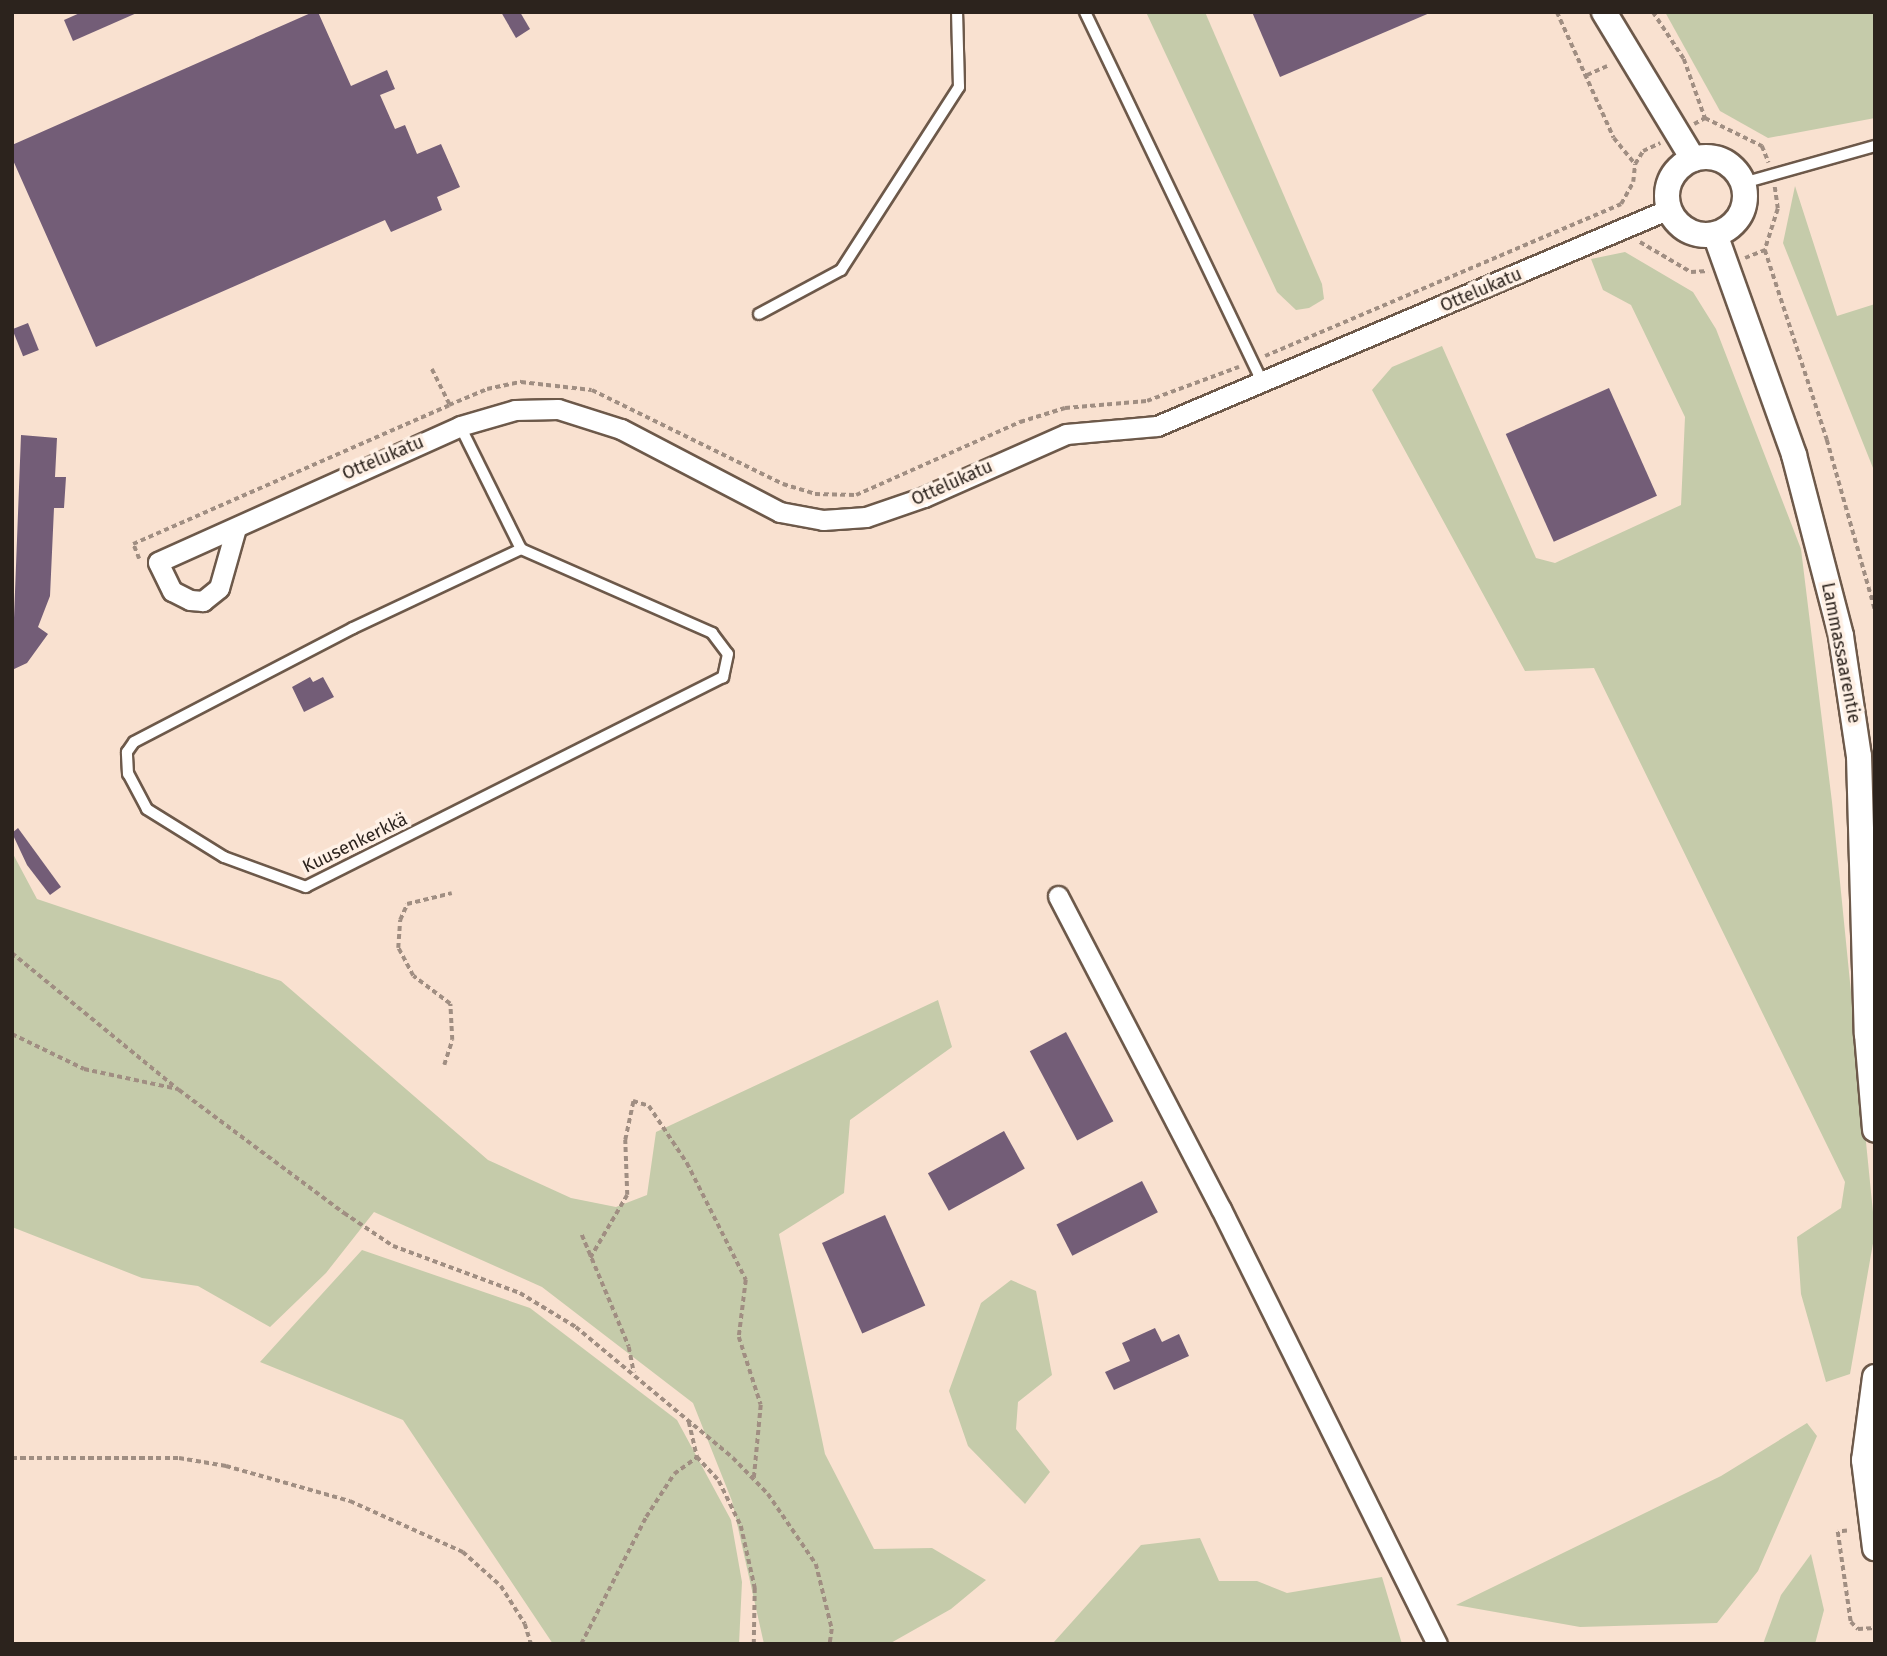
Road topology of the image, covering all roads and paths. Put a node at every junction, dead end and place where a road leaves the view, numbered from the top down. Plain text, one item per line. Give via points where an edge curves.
1 (957, 12) edge
2 (1085, 12) edge
3 (1557, 12) edge
4 (1604, 12) edge
5 (1653, 12) edge
6 (1607, 66) dead end
7 (1587, 75) junction
8 (1704, 118) junction
9 (1678, 134) junction
10 (1875, 146) edge
11 (1693, 159) junction
12 (1635, 163) junction
13 (1774, 174) junction
14 (1743, 183) junction
15 (1669, 209) junction
16 (1628, 225) junction
17 (1715, 234) junction
18 (1765, 250) junction
19 (1727, 265) junction
20 (759, 314) dead end
21 (1253, 361) junction
22 (432, 369) dead end
23 (1262, 382) junction
24 (449, 405) junction
25 (460, 426) junction
26 (236, 528) dead end
27 (145, 539) dead end
28 (521, 549) junction
29 (1875, 610) edge
30 (452, 893) dead end
31 (1058, 896) dead end
32 (12, 953) edge
33 (12, 1034) edge
34 (444, 1065) dead end
35 (179, 1090) junction
36 (1875, 1130) edge
37 (582, 1235) dead end
38 (590, 1258) junction
39 (634, 1376) junction
40 (1875, 1377) edge
41 (688, 1420) junction
42 (697, 1457) junction
43 (12, 1458) edge
44 (754, 1479) junction
45 (1847, 1531) dead end
46 (1875, 1548) edge
47 (1875, 1628) edge
48 (531, 1644) edge
49 (581, 1644) edge
50 (754, 1644) edge
51 (830, 1644) edge
52 (1437, 1644) edge

1 - 20 lane via 959,87 841,270
2 - 21 lane
3 - 7 path
4 - 9 street
5 - 8 path via 1684,59
6 - 7 path
7 - 12 path via 1614,138
8 - 9 path
8 - 13 path via 1762,146
9 - 11 street
9 - 12 path via 1643,151
10 - 13 lane
11 - 14 street via 1723,161
11 - 15 street via 1671,178
12 - 21 path via 1629,195 1621,204
13 - 14 lane
13 - 18 path via 1778,209
14 - 17 street via 1741,215
15 - 16 street, Ottelukatu
15 - 17 street via 1687,230
16 - 19 path via 1637,241 1691,272
16 - 23 street, Ottelukatu
17 - 19 street, Lammassaarentie
18 - 19 path
18 - 29 path via 1827,440
19 - 36 street, Lammassaarentie via 1794,455 1841,636 1859,756 1867,1034
21 - 23 lane
21 - 24 path via 1157,398 1065,408 1020,422 856,495 815,494 782,484 592,390 521,382 487,389
22 - 24 path
23 - 25 street, Ottelukatu via 1157,426 1066,434 924,497 866,517 823,520 780,512 591,417 558,409 514,410
24 - 25 path
24 - 27 path
25 - 26 street, Ottelukatu via 345,474
25 - 28 lane
28 - 28 lane, Kuusenkerkkä via 712,634 728,653 723,677 306,887 224,857 147,809 128,774 127,752 134,742 354,628
30 - 34 path via 407,904 400,920 398,948 412,976 450,1004 452,1040
31 - 52 street via 1233,1233
32 - 35 path
33 - 35 path via 84,1069
35 - 39 path via 393,1246 520,1293 576,1328
37 - 38 path
38 - 39 path via 629,1347
38 - 44 path via 626,1195 625,1140 633,1101 649,1106 687,1163 746,1280 739,1337 761,1405
39 - 41 path
40 - 46 street via 1864,1460
41 - 42 path
41 - 44 path
42 - 49 path via 674,1475 646,1517
42 - 50 path via 719,1481 741,1526 754,1588
43 - 48 path via 179,1458 226,1466 350,1501 463,1552 501,1586 525,1624
44 - 51 path via 816,1564 832,1629
45 - 47 path via 1838,1532 1851,1622 1858,1629

